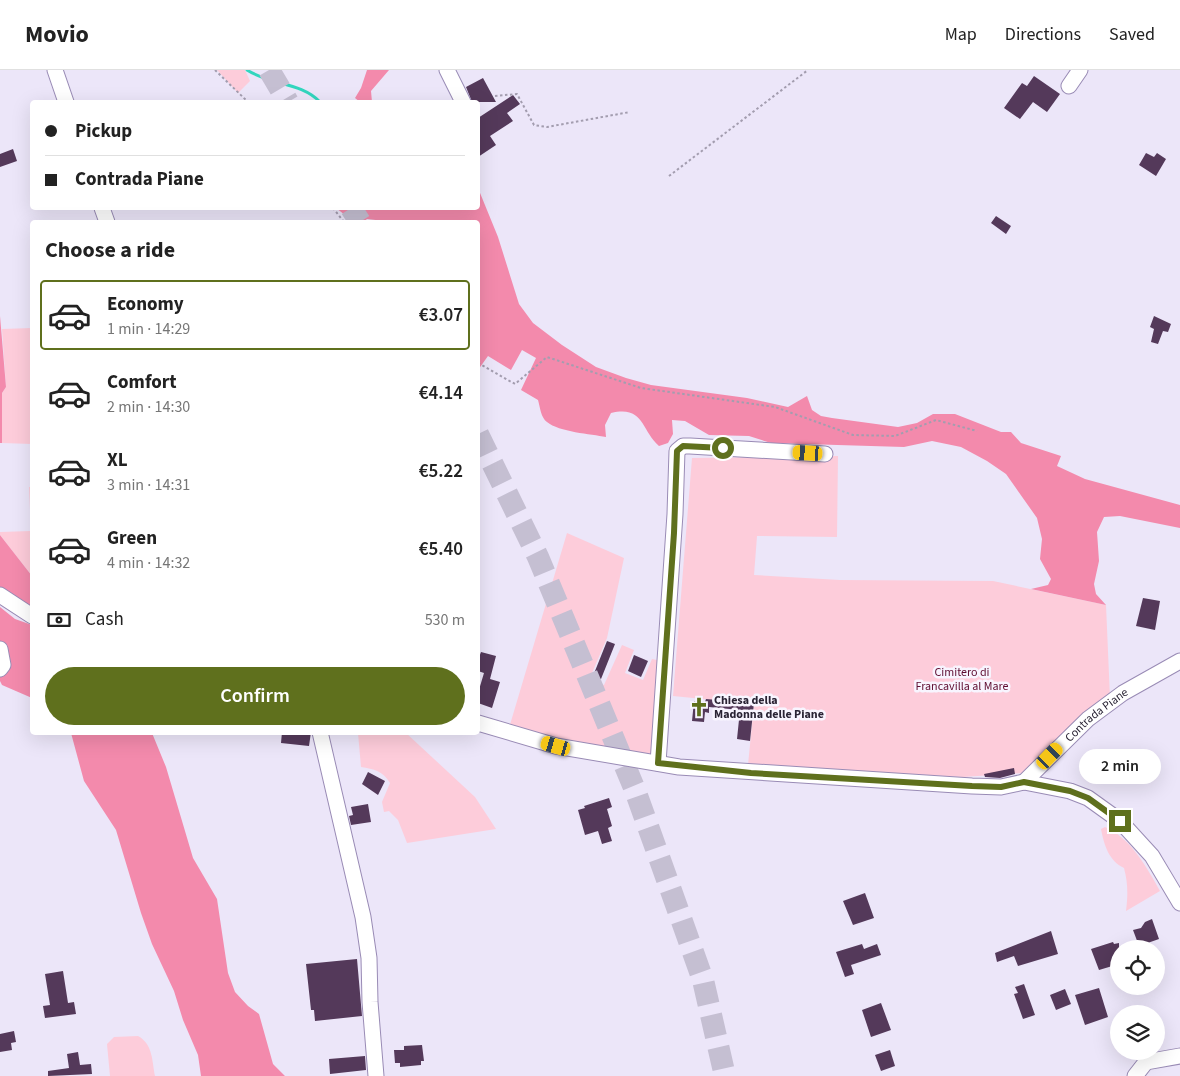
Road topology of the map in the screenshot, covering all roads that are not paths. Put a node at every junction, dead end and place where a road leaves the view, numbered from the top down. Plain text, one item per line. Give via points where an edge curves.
1 (55, 70) edge
2 (447, 70) edge
3 (1080, 70) edge
4 (1069, 86) dead end
5 (65, 100) edge
6 (462, 100) edge
7 (825, 454) dead end
8 (0, 595) edge
9 (30, 615) edge
10 (0, 649) edge
11 (1180, 661) edge
12 (0, 669) edge
13 (480, 724) edge
14 (321, 735) edge
15 (658, 763) junction
16 (1024, 782) junction
17 (1180, 903) edge
18 (1180, 1056) edge
19 (376, 1076) edge
20 (1135, 1076) edge

1 - 5 street
2 - 6 street
3 - 4 street
7 - 15 street via 690,446 683,446 677,451
8 - 9 street
10 - 12 street via 3,665
11 - 16 street, Contrada Piane via 1123,692 1088,719
13 - 15 street via 556,746
14 - 19 street via 367,940
15 - 16 street via 751,773 972,786 1001,787
16 - 17 street via 1088,798 1120,821 1152,856
18 - 20 street via 1146,1062

